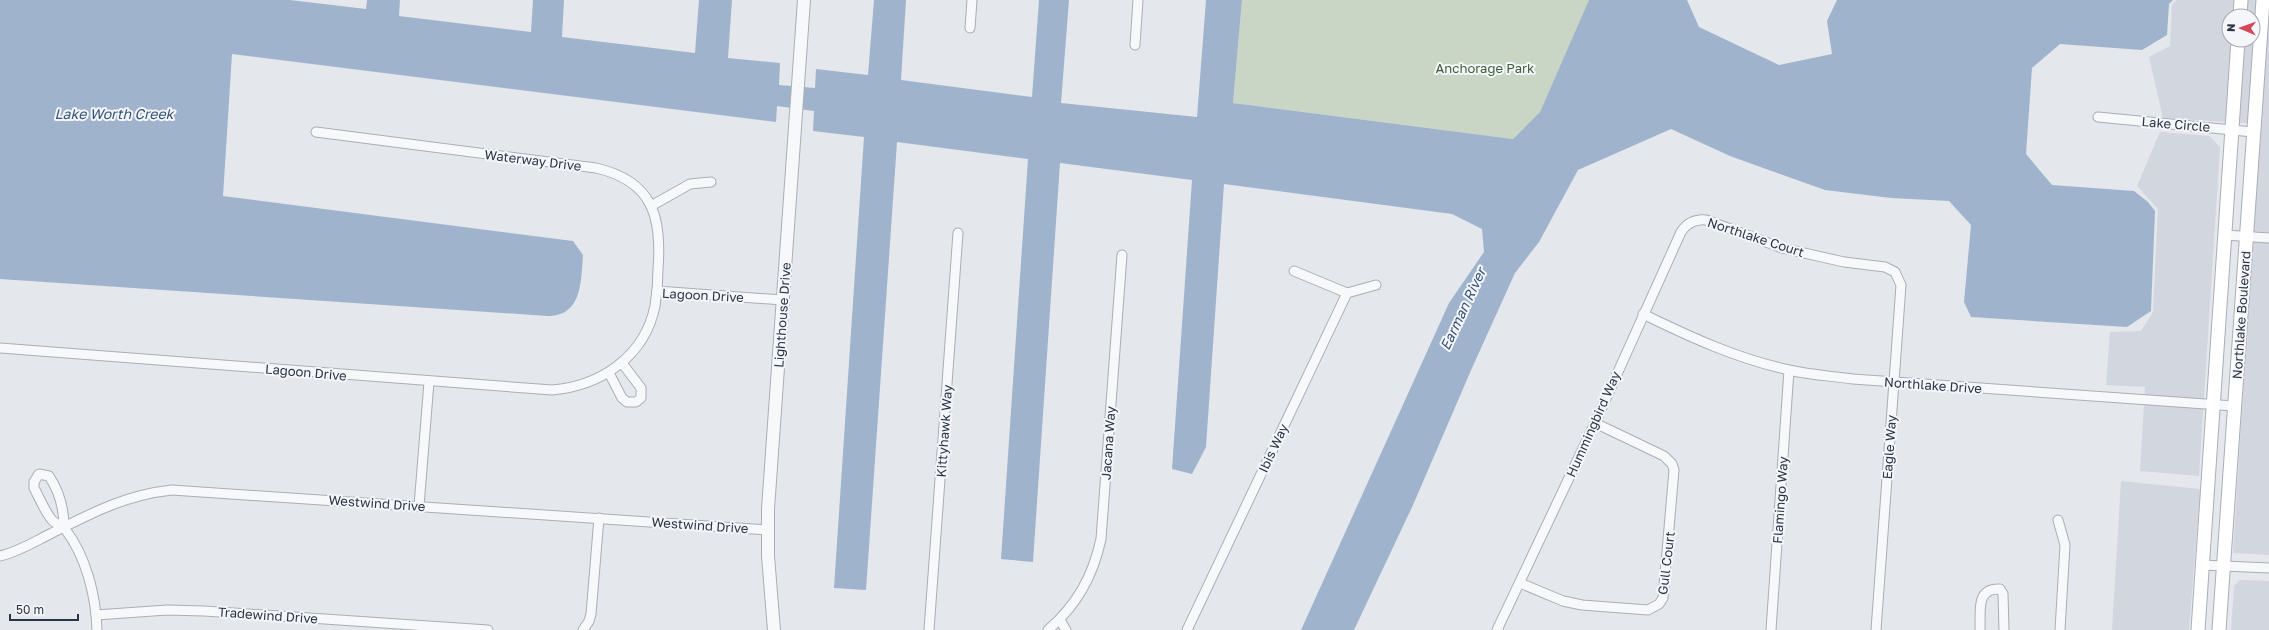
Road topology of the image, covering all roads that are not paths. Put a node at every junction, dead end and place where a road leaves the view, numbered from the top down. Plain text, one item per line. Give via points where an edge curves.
1 (804, 0) edge
2 (972, 0) edge
3 (1138, 0) edge
4 (2263, 0) edge
5 (970, 28) dead end
6 (1135, 45) dead end
7 (2237, 48) edge
8 (2098, 117) dead end
9 (2232, 129) junction
10 (316, 132) dead end
11 (2253, 132) junction
12 (711, 182) dead end
13 (651, 206) junction
14 (1693, 221) joint
15 (958, 233) dead end
16 (2225, 235) junction
17 (2246, 237) junction
18 (2269, 238) edge
19 (1122, 255) dead end
20 (1889, 268) joint
21 (1294, 271) dead end
22 (1376, 285) dead end
23 (657, 291) junction
24 (1347, 293) junction
25 (783, 300) junction
26 (1643, 314) junction
27 (0, 348) edge
28 (622, 363) junction
29 (1789, 370) junction
30 (609, 373) junction
31 (429, 382) junction
32 (1893, 382) junction
33 (2213, 405) junction
34 (2234, 406) junction
35 (1595, 423) junction
36 (419, 506) junction
37 (599, 518) junction
38 (2058, 520) dead end
39 (64, 527) junction
40 (768, 530) junction
41 (0, 556) edge
42 (2202, 566) junction
43 (2224, 566) junction
44 (2269, 568) edge
45 (1520, 583) junction
46 (96, 615) junction
47 (1060, 620) junction
48 (97, 630) edge
49 (488, 630) edge
50 (583, 630) edge
51 (774, 630) edge
52 (929, 630) edge
53 (1048, 630) edge
54 (1066, 630) edge
55 (1187, 630) edge
56 (1497, 630) edge
57 (1771, 630) edge
58 (1876, 630) edge
59 (1980, 630) edge
60 (2004, 630) edge
61 (2060, 630) edge
62 (2198, 630) edge
63 (2219, 630) edge

1 - 25 street, Lighthouse Drive
2 - 5 street
3 - 6 street
4 - 11 main road, Northlake Boulevard
7 - 9 main road, Northlake Boulevard
8 - 9 street, Lake Circle
9 - 11 street, Lake Circle
9 - 16 main road, Northlake Boulevard
10 - 13 street, Waterway Drive via 602,170 630,182 640,190
11 - 17 main road, Northlake Boulevard
12 - 13 street via 690,184
13 - 23 street, Waterway Drive via 660,242
14 - 20 street, Northlake Court via 1706,220 1752,238 1812,256
14 - 26 street, Hummingbird Way via 1681,232
15 - 52 street, Kittyhawk Way
16 - 17 street
16 - 33 main road, Northlake Boulevard
17 - 18 street
17 - 34 main road, Northlake Boulevard
19 - 47 street, Jacana Way via 1101,539 1086,584
20 - 32 street, Eagle Way via 1898,277 1901,285
21 - 24 street
22 - 24 street
23 - 25 street, Lagoon Drive
23 - 28 street, Lagoon Drive via 655,307 644,335
24 - 55 street, Ibis Way
25 - 40 street, Lighthouse Drive
26 - 29 street, Northlake Drive via 1720,349
26 - 35 street, Hummingbird Way
27 - 31 street, Lagoon Drive
28 - 30 street, Lagoon Drive
28 - 30 street via 641,388 641,398 636,402 627,402 622,398
29 - 32 street, Northlake Drive
29 - 57 street, Flamingo Way
30 - 31 street, Lagoon Drive via 582,386 552,390
31 - 36 street
32 - 33 street, Northlake Drive
32 - 58 street, Eagle Way
33 - 34 street, Northlake Drive
33 - 42 main road, Northlake Boulevard
34 - 43 main road, Northlake Boulevard
35 - 45 street, Hummingbird Way
35 - 45 street, Gull Court via 1664,456 1674,470 1663,598 1659,604 1648,610 1582,605 1551,597
36 - 37 street, Westwind Drive
36 - 39 street, Westwind Drive via 172,490 129,497
37 - 40 street, Westwind Drive
37 - 50 street via 591,614
38 - 61 street via 2065,545
39 - 39 street via 64,508 53,482 49,476 39,474 34,482 34,488 52,520
39 - 41 street, Westwind Drive
39 - 46 street via 79,553
40 - 51 street, Lighthouse Drive
42 - 43 street
42 - 62 main road, Northlake Boulevard
43 - 44 street
43 - 63 main road, Northlake Boulevard
45 - 56 street, Hummingbird Way
46 - 48 street
46 - 49 street, Tradewind Drive via 204,610
47 - 53 street
47 - 54 street
59 - 60 street via 1981,600 1984,593 1990,589 2000,590 2003,594

